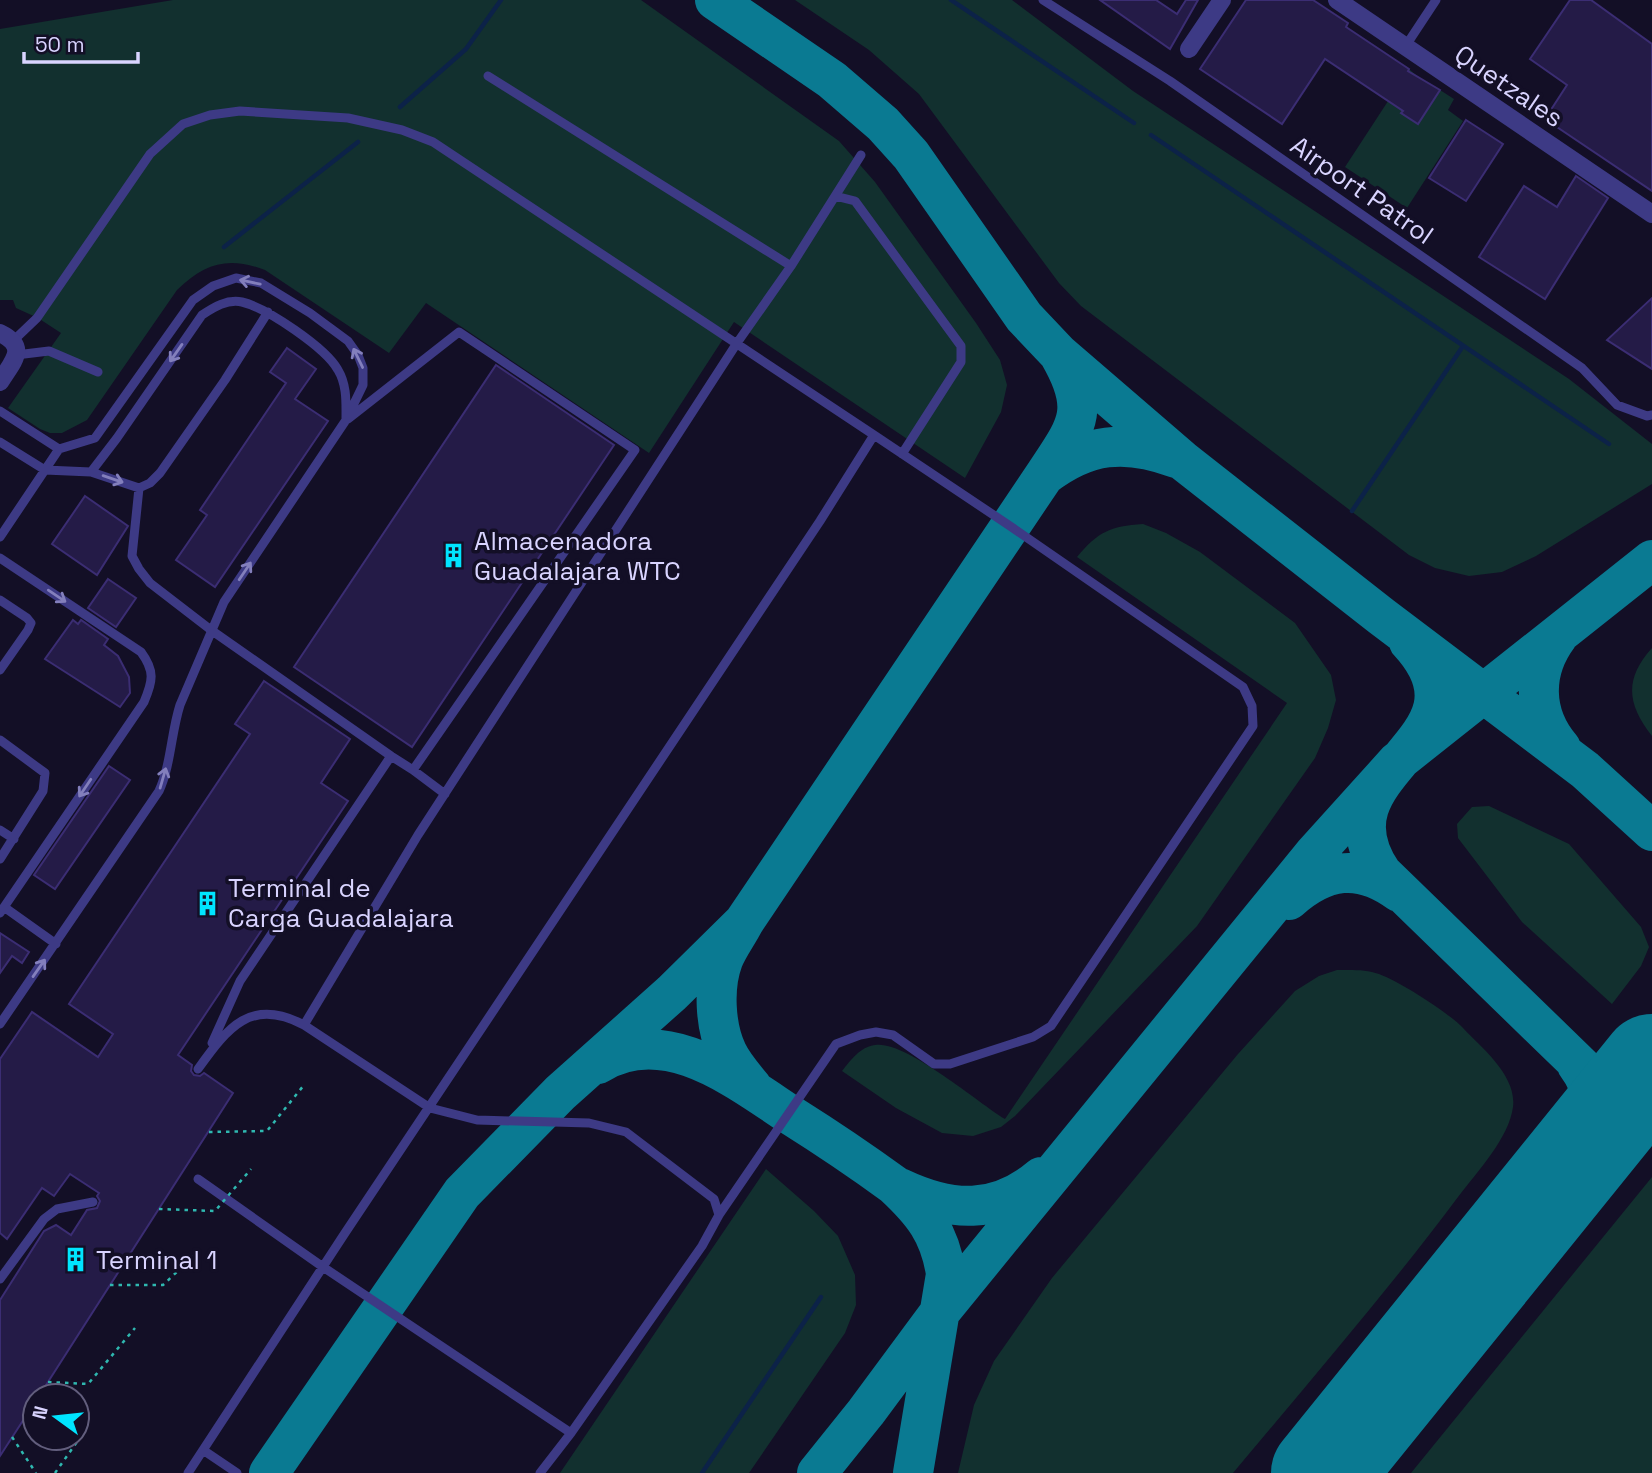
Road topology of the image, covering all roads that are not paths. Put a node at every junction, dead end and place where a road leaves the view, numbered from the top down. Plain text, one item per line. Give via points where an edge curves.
1 (1043, 0) edge
2 (1222, 0) edge
3 (1336, 0) edge
4 (1436, 0) edge
5 (1405, 47) junction
6 (1189, 48) dead end
7 (488, 76) dead end
8 (861, 155) dead end
9 (835, 196) junction
10 (1652, 214) edge
11 (791, 267) junction
12 (268, 312) junction
13 (10, 343) edge
14 (737, 343) junction
15 (98, 372) dead end
16 (0, 382) edge
17 (0, 411) edge
18 (1652, 415) edge
19 (346, 420) junction
20 (874, 435) junction
21 (0, 442) edge
22 (59, 449) junction
23 (902, 454) junction
24 (45, 470) junction
25 (91, 472) junction
26 (139, 488) junction
27 (0, 537) edge
28 (0, 558) edge
29 (0, 600) edge
30 (211, 630) junction
31 (0, 670) edge
32 (0, 740) edge
33 (391, 757) junction
34 (413, 770) junction
35 (445, 794) junction
36 (0, 830) edge
37 (14, 839) junction
38 (0, 859) edge
39 (2, 909) edge
40 (56, 944) junction
41 (0, 1024) edge
42 (304, 1026) junction
43 (430, 1108) junction
44 (198, 1180) dead end
45 (93, 1202) dead end
46 (719, 1215) junction
47 (323, 1267) junction
48 (0, 1279) edge
49 (571, 1433) junction
50 (203, 1450) junction
51 (188, 1473) edge
52 (237, 1473) edge
53 (540, 1473) edge

1 - 18 lane, Airport Patrol via 1170,81 1582,368 1617,405
2 - 6 street
3 - 5 street, Quetzales
4 - 5 lane
5 - 10 street, Quetzales
7 - 11 lane
8 - 9 lane
9 - 11 lane
9 - 23 lane via 855,201 961,346 961,362
11 - 14 lane
12 - 19 lane via 330,358 345,390
12 -> 25 lane via 240,302 219,304 202,315
12 - 26 lane via 160,473
13 - 14 lane via 37,318 150,154 183,124 240,111 348,118 433,142
13 - 15 lane via 49,351
13 - 16 street
14 - 20 lane
14 - 35 lane
17 - 22 lane
19 -> 22 lane via 362,385 363,368 348,341 261,284 236,278 193,300 95,438
30 -> 19 lane
19 - 34 lane via 459,332 635,450
20 - 23 lane
20 - 43 lane
21 - 24 lane
22 - 24 lane
23 - 46 lane via 1243,687 1252,706 1253,726 1051,1026 1033,1037 950,1064 934,1064 893,1035 876,1032 836,1044
24 - 25 lane
24 - 27 lane
25 -> 26 lane
26 - 30 lane via 132,556 150,583
28 -> 39 lane via 141,652 151,666 144,702
29 - 31 lane via 31,623
30 - 33 lane
40 -> 30 lane via 159,792 175,722
32 - 37 lane via 45,774 43,791
33 - 34 lane
33 - 42 lane via 240,981 198,1069 219,1040 253,1015 279,1014
34 - 35 lane
35 - 42 lane
36 - 37 lane
37 - 38 lane
39 - 40 lane
41 -> 40 lane
42 - 43 lane
43 - 46 lane via 477,1120 589,1123 625,1132 713,1199
43 - 47 lane
44 - 47 lane
45 - 48 lane via 57,1209 44,1219
46 - 49 lane
47 - 49 lane
47 - 50 lane
49 - 53 lane
50 - 51 lane
50 - 52 lane

